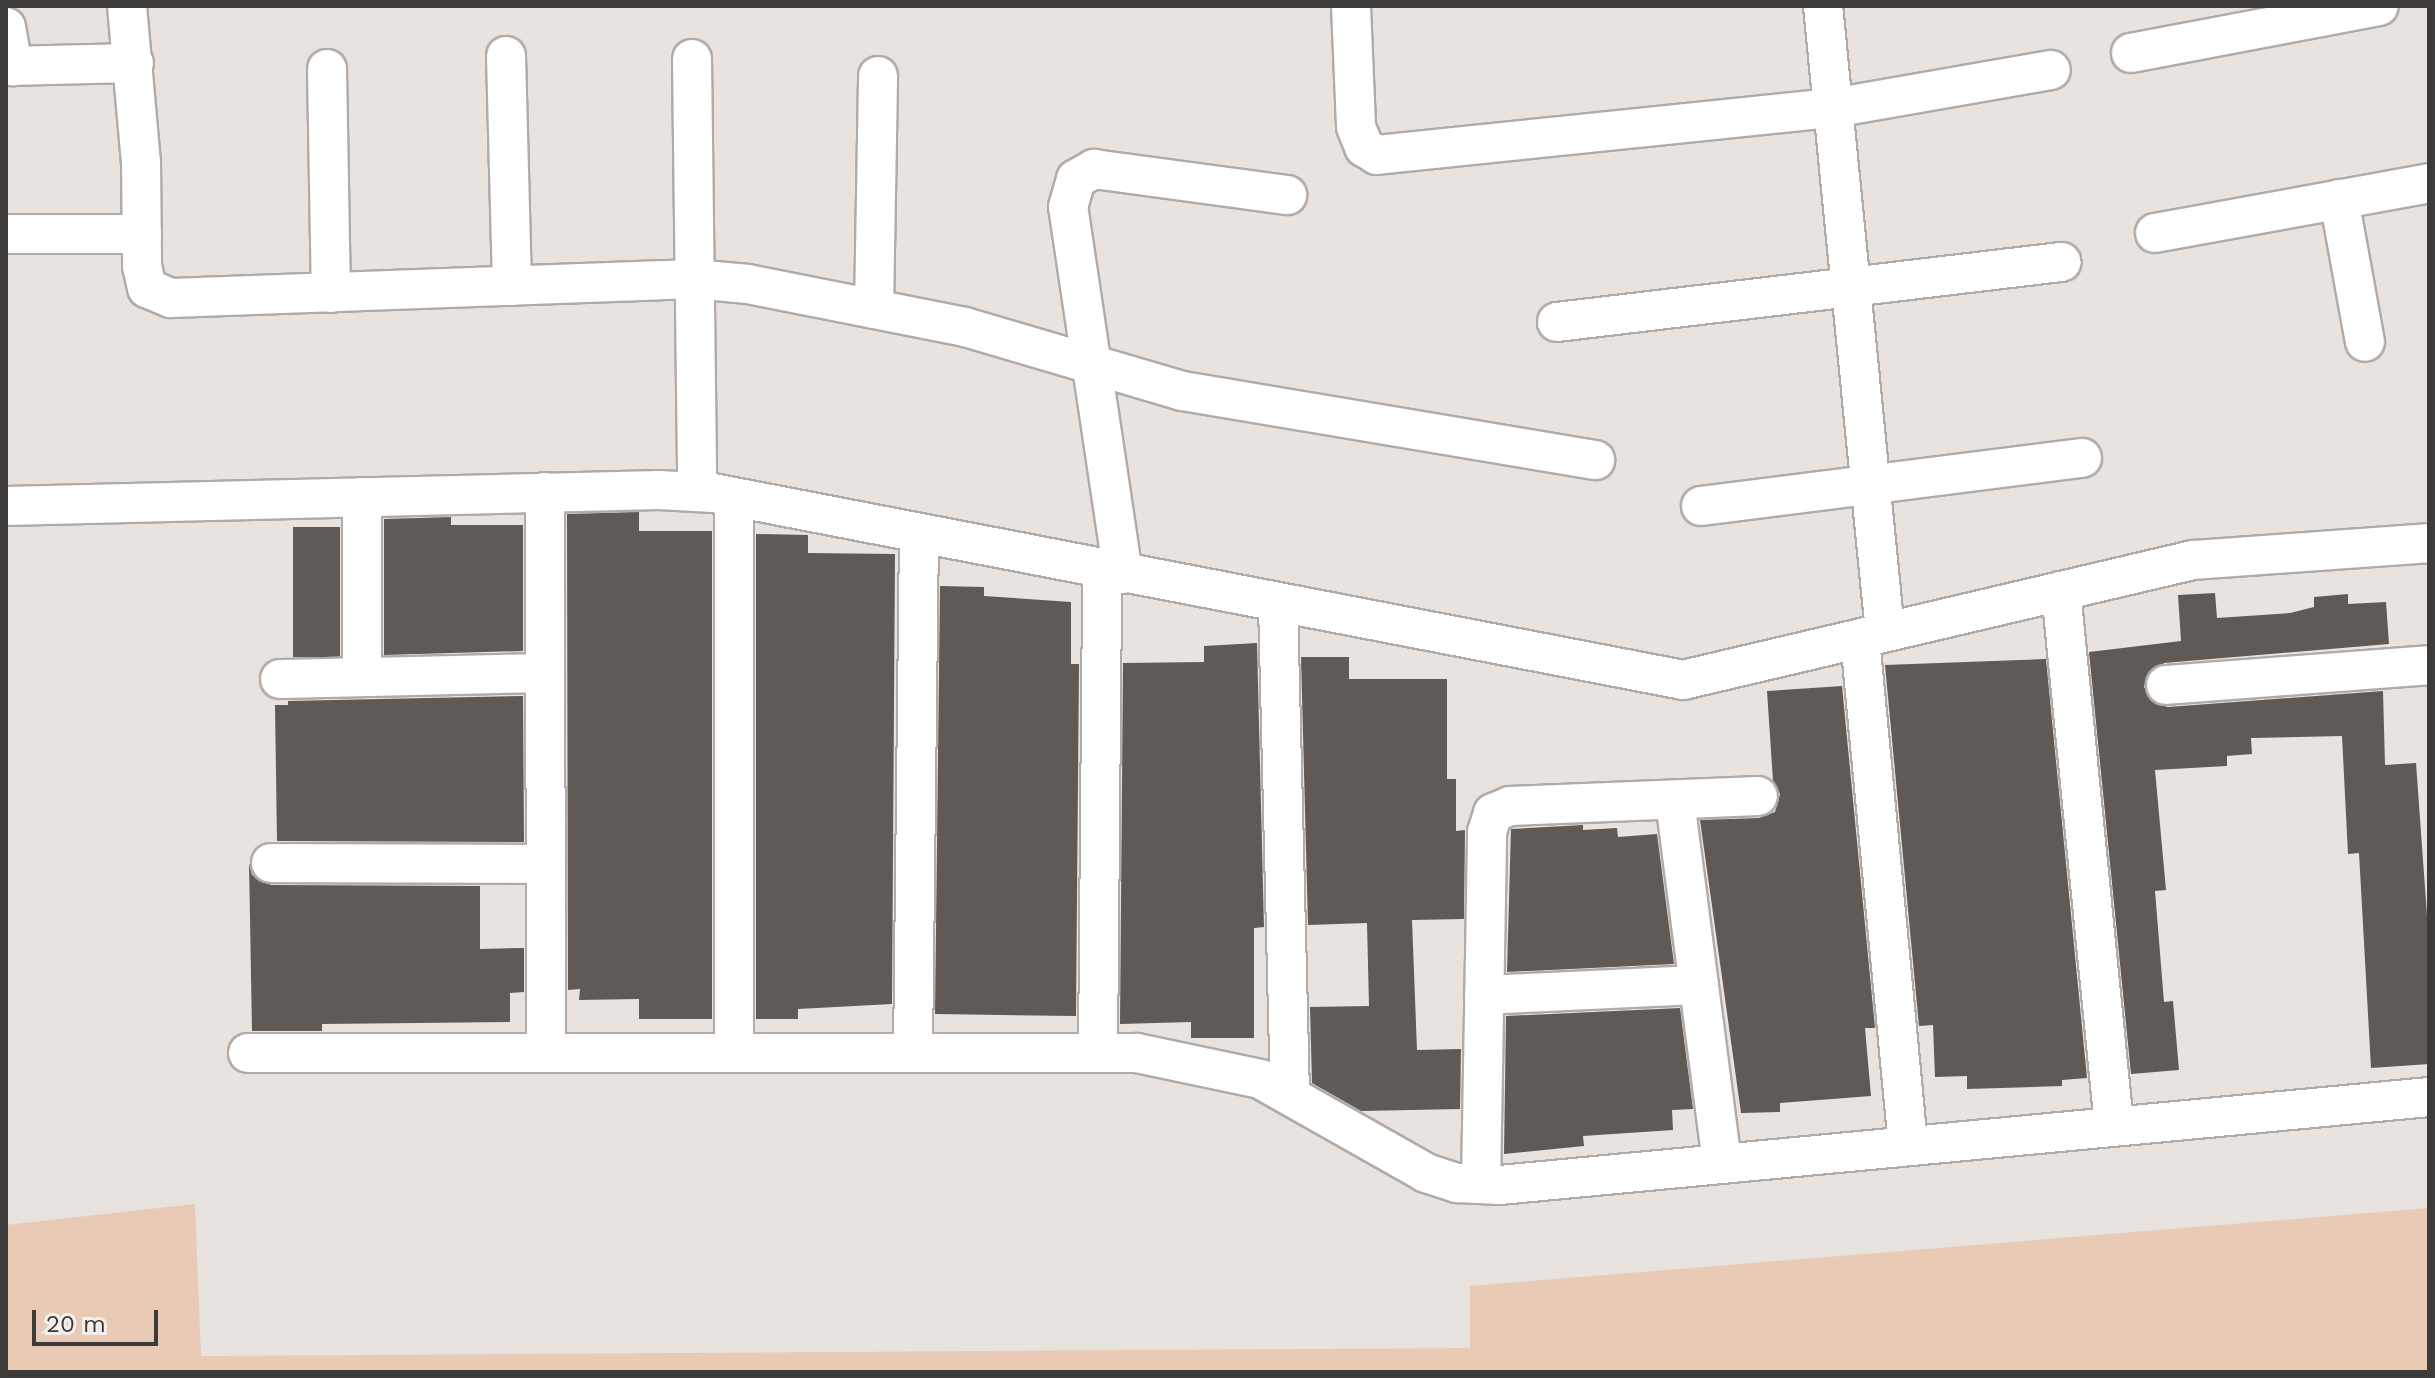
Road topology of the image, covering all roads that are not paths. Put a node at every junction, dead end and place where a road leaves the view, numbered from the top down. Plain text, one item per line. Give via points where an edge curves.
1 (127, 6) edge
2 (1351, 6) edge
3 (1823, 6) edge
4 (2379, 6) edge
5 (6, 27) edge
6 (2131, 53) dead end
7 (506, 56) dead end
8 (692, 59) dead end
9 (134, 63) junction
10 (9, 66) edge
11 (327, 69) dead end
12 (2051, 70) dead end
13 (878, 76) dead end
14 (1833, 108) junction
15 (2429, 183) edge
16 (1287, 195) dead end
17 (2339, 199) junction
18 (2155, 233) dead end
19 (6, 234) edge
20 (142, 234) junction
21 (2061, 262) dead end
22 (694, 279) junction
23 (512, 286) junction
24 (1851, 291) junction
25 (331, 293) junction
26 (874, 309) junction
27 (1557, 322) dead end
28 (2365, 342) dead end
29 (1089, 364) junction
30 (2082, 458) dead end
31 (1595, 460) dead end
32 (1870, 485) junction
33 (545, 492) junction
34 (715, 495) junction
35 (362, 497) junction
36 (6, 506) edge
37 (1701, 506) dead end
38 (919, 535) junction
39 (2429, 543) edge
40 (1113, 572) junction
41 (2061, 591) junction
42 (1278, 604) junction
43 (1873, 636) junction
44 (2429, 665) edge
45 (545, 673) junction
46 (362, 677) junction
47 (280, 679) dead end
48 (2166, 685) dead end
49 (1758, 796) dead end
50 (1675, 801) junction
51 (271, 863) dead end
52 (546, 864) junction
53 (1699, 985) junction
54 (1484, 995) junction
55 (248, 1053) dead end
56 (546, 1053) junction
57 (734, 1053) junction
58 (913, 1053) junction
59 (1098, 1053) junction
60 (1290, 1094) junction
61 (2429, 1097) edge
62 (2114, 1125) junction
63 (1908, 1145) junction
64 (1722, 1162) junction
65 (1481, 1184) junction

1 - 9 street
2 - 14 street via 1356,127 1364,147 1377,155
3 - 14 street
4 - 6 street
5 - 10 street
7 - 23 street
8 - 22 street
9 - 10 street
9 - 20 street
11 - 25 street
12 - 14 street
13 - 26 street
14 - 24 street
15 - 17 street
16 - 29 street via 1094,169 1076,179 1068,207
17 - 18 street
17 - 28 street
19 - 20 street
20 - 25 street via 147,288 171,298
21 - 24 street
22 - 23 street
22 - 26 street
22 - 34 street
23 - 25 street
24 - 27 street
24 - 32 street
26 - 29 street via 965,327
29 - 31 street via 1257,406
29 - 40 street
30 - 32 street
32 - 37 street
32 - 43 street
33 - 34 street
33 - 35 street
33 - 45 street
34 - 38 street
34 - 57 street
35 - 36 street
35 - 46 street
38 - 40 street
38 - 58 street
39 - 41 street via 2193,560
40 - 42 street
40 - 59 street
41 - 43 street
41 - 62 street
42 - 43 street via 1683,680
42 - 60 street
43 - 63 street
44 - 48 street
45 - 46 street
45 - 52 street
46 - 47 street
49 - 50 street
50 - 53 street
50 - 54 street via 1510,806 1493,813 1487,832
51 - 52 street
52 - 56 street
53 - 54 street
53 - 64 street
54 - 65 street
55 - 56 street
56 - 57 street
57 - 58 street
58 - 59 street
59 - 60 street via 1167,1056 1260,1079
60 - 65 street via 1426,1173
61 - 62 street
62 - 63 street
63 - 64 street
64 - 65 street

